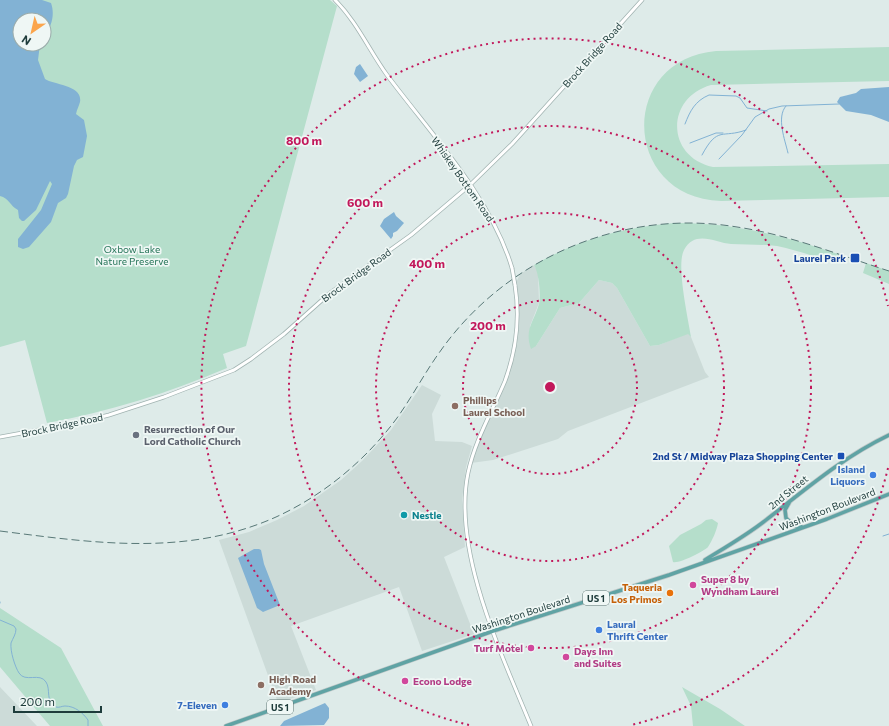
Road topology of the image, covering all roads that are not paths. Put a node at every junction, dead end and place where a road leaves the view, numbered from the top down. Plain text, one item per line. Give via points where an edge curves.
1 (335, 0) edge
2 (642, 0) edge
3 (470, 185) junction
4 (889, 436) edge
5 (0, 437) edge
6 (889, 494) edge
7 (792, 499) junction
8 (805, 527) junction
9 (699, 563) junction
10 (493, 631) junction
11 (226, 726) edge
12 (531, 726) edge

1 - 3 street, Whiskey Bottom Road via 355,24 381,66
2 - 3 street, Brock Bridge Road via 517,139
3 - 5 street, Brock Bridge Road via 416,231 330,293 284,334 243,365 164,397 109,415
3 - 10 street, Whiskey Bottom Road, bridge via 497,229 512,268 517,315 512,357 505,381 474,450 465,494 468,544
4 - 7 main road, 2nd Street / US 1 via 856,452
6 - 8 main road, Washington Boulevard / US 1
7 - 8 main road via 785,510 786,518 793,525
7 - 9 main road, 2nd Street / US 1 via 746,534
8 - 9 main road, Washington Boulevard / US 1
9 - 10 main road, Washington Boulevard / US 1 via 656,580
10 - 11 main road, Washington Boulevard / US 1
10 - 12 street, Whiskey Bottom Road

